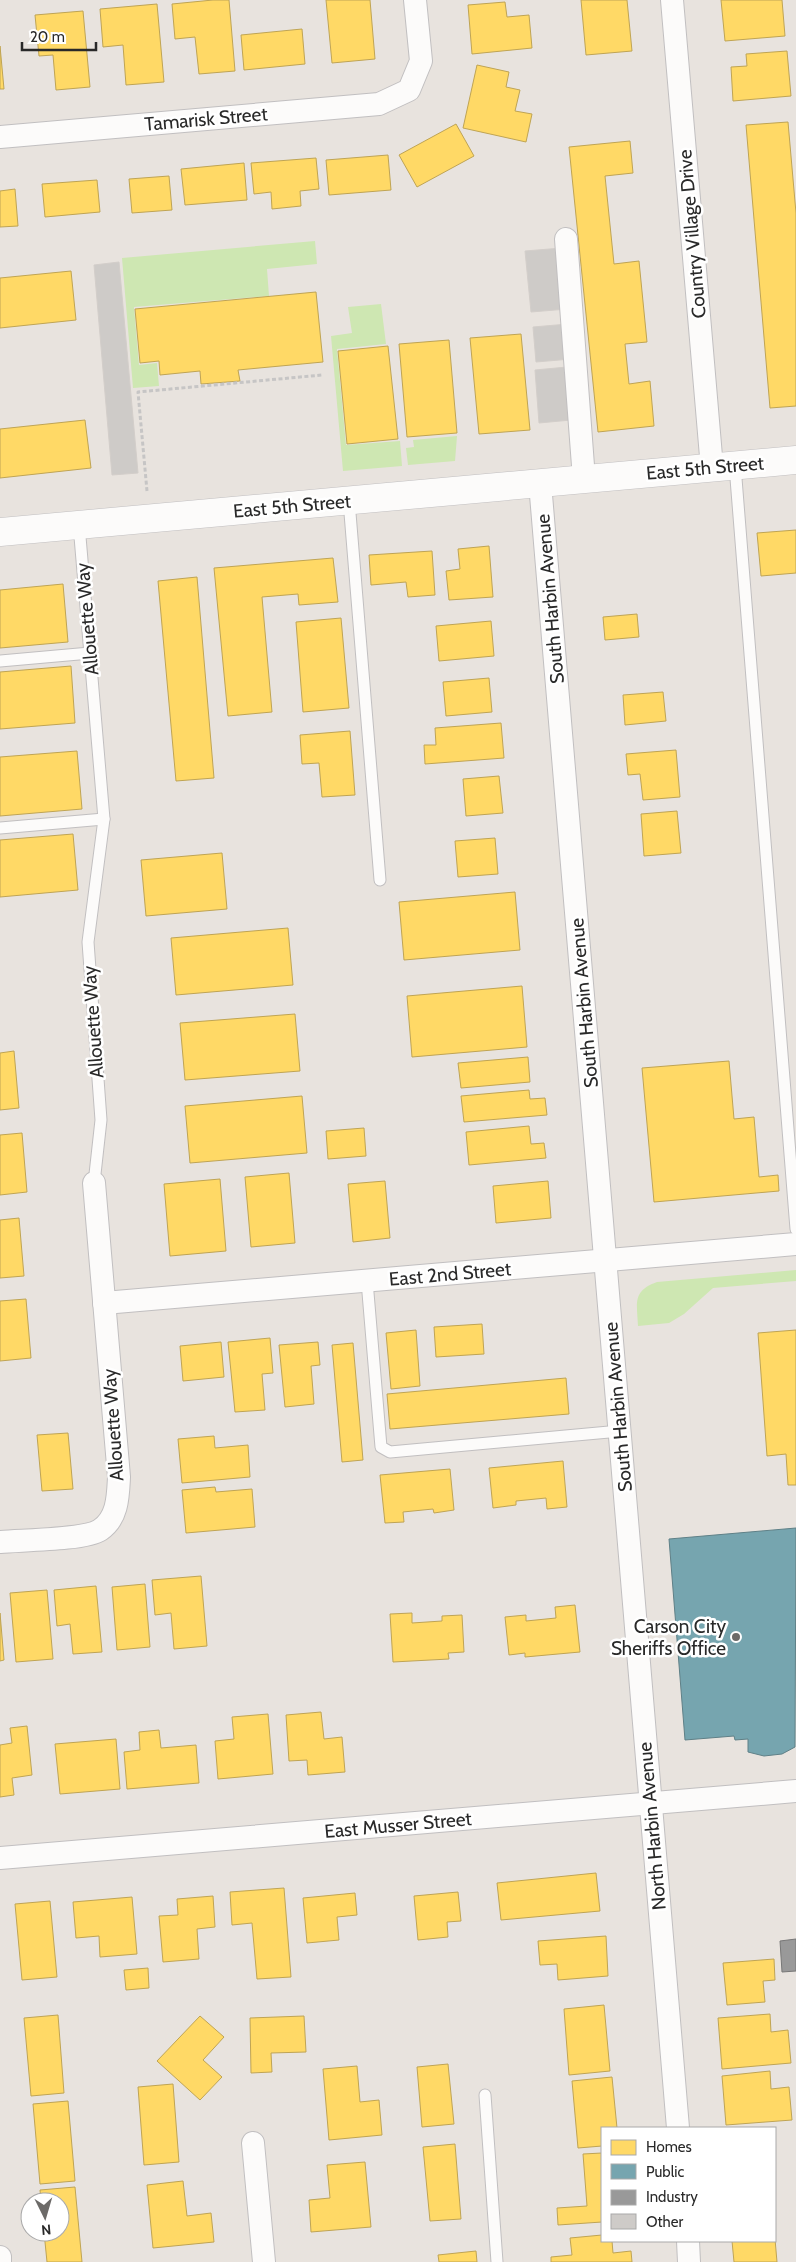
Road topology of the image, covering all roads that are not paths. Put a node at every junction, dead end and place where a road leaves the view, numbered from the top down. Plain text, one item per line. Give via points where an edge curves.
1 (415, 0) edge
2 (672, 0) edge
3 (0, 137) edge
4 (566, 239) dead end
5 (796, 460) edge
6 (723, 467) junction
7 (584, 479) junction
8 (540, 483) junction
9 (349, 500) junction
10 (79, 525) junction
11 (0, 532) edge
12 (90, 653) junction
13 (0, 661) edge
14 (104, 819) junction
15 (0, 828) edge
16 (380, 880) dead end
17 (94, 1183) joint
18 (796, 1229) edge
19 (796, 1244) edge
20 (606, 1260) junction
21 (366, 1281) junction
22 (104, 1303) junction
23 (620, 1431) junction
24 (627, 1523) joint
25 (0, 1542) edge
26 (796, 1791) edge
27 (649, 1804) junction
28 (0, 1858) edge
29 (485, 2095) dead end
30 (678, 2127) edge
31 (252, 2143) dead end
32 (688, 2242) edge
33 (0, 2257) edge
34 (0, 2262) edge
35 (264, 2262) edge
36 (497, 2262) edge
37 (690, 2262) edge

1 - 3 street, Tamarisk Street via 421,62 409,90 379,104
2 - 6 street, Country Village Drive
4 - 7 street
5 - 6 main road, East 5th Street
6 - 7 main road, East 5th Street
6 - 18 lane
7 - 8 main road, East 5th Street
8 - 9 main road, East 5th Street
8 - 20 street, South Harbin Avenue
9 - 10 main road, East 5th Street
9 - 16 lane
10 - 11 main road, East 5th Street
10 - 12 lane, Allouette Way
12 - 13 lane
12 - 14 lane, Allouette Way
14 - 15 lane
14 - 17 lane, Allouette Way via 88,942 101,1120
17 - 22 street, Allouette Way
19 - 20 street, East 2nd Street
20 - 21 street, East 2nd Street
20 - 23 street, South Harbin Avenue
21 - 22 street, East 2nd Street
21 - 23 lane via 381,1447 390,1452
22 - 25 street, Allouette Way via 119,1477 118,1500 111,1518 93,1533
23 - 24 street, South Harbin Avenue
24 - 27 street, North Harbin Avenue
26 - 27 street, East Musser Street
27 - 28 street, East Musser Street
27 - 30 street, North Harbin Avenue
29 - 36 lane
31 - 35 street
32 - 37 street
33 - 34 street

